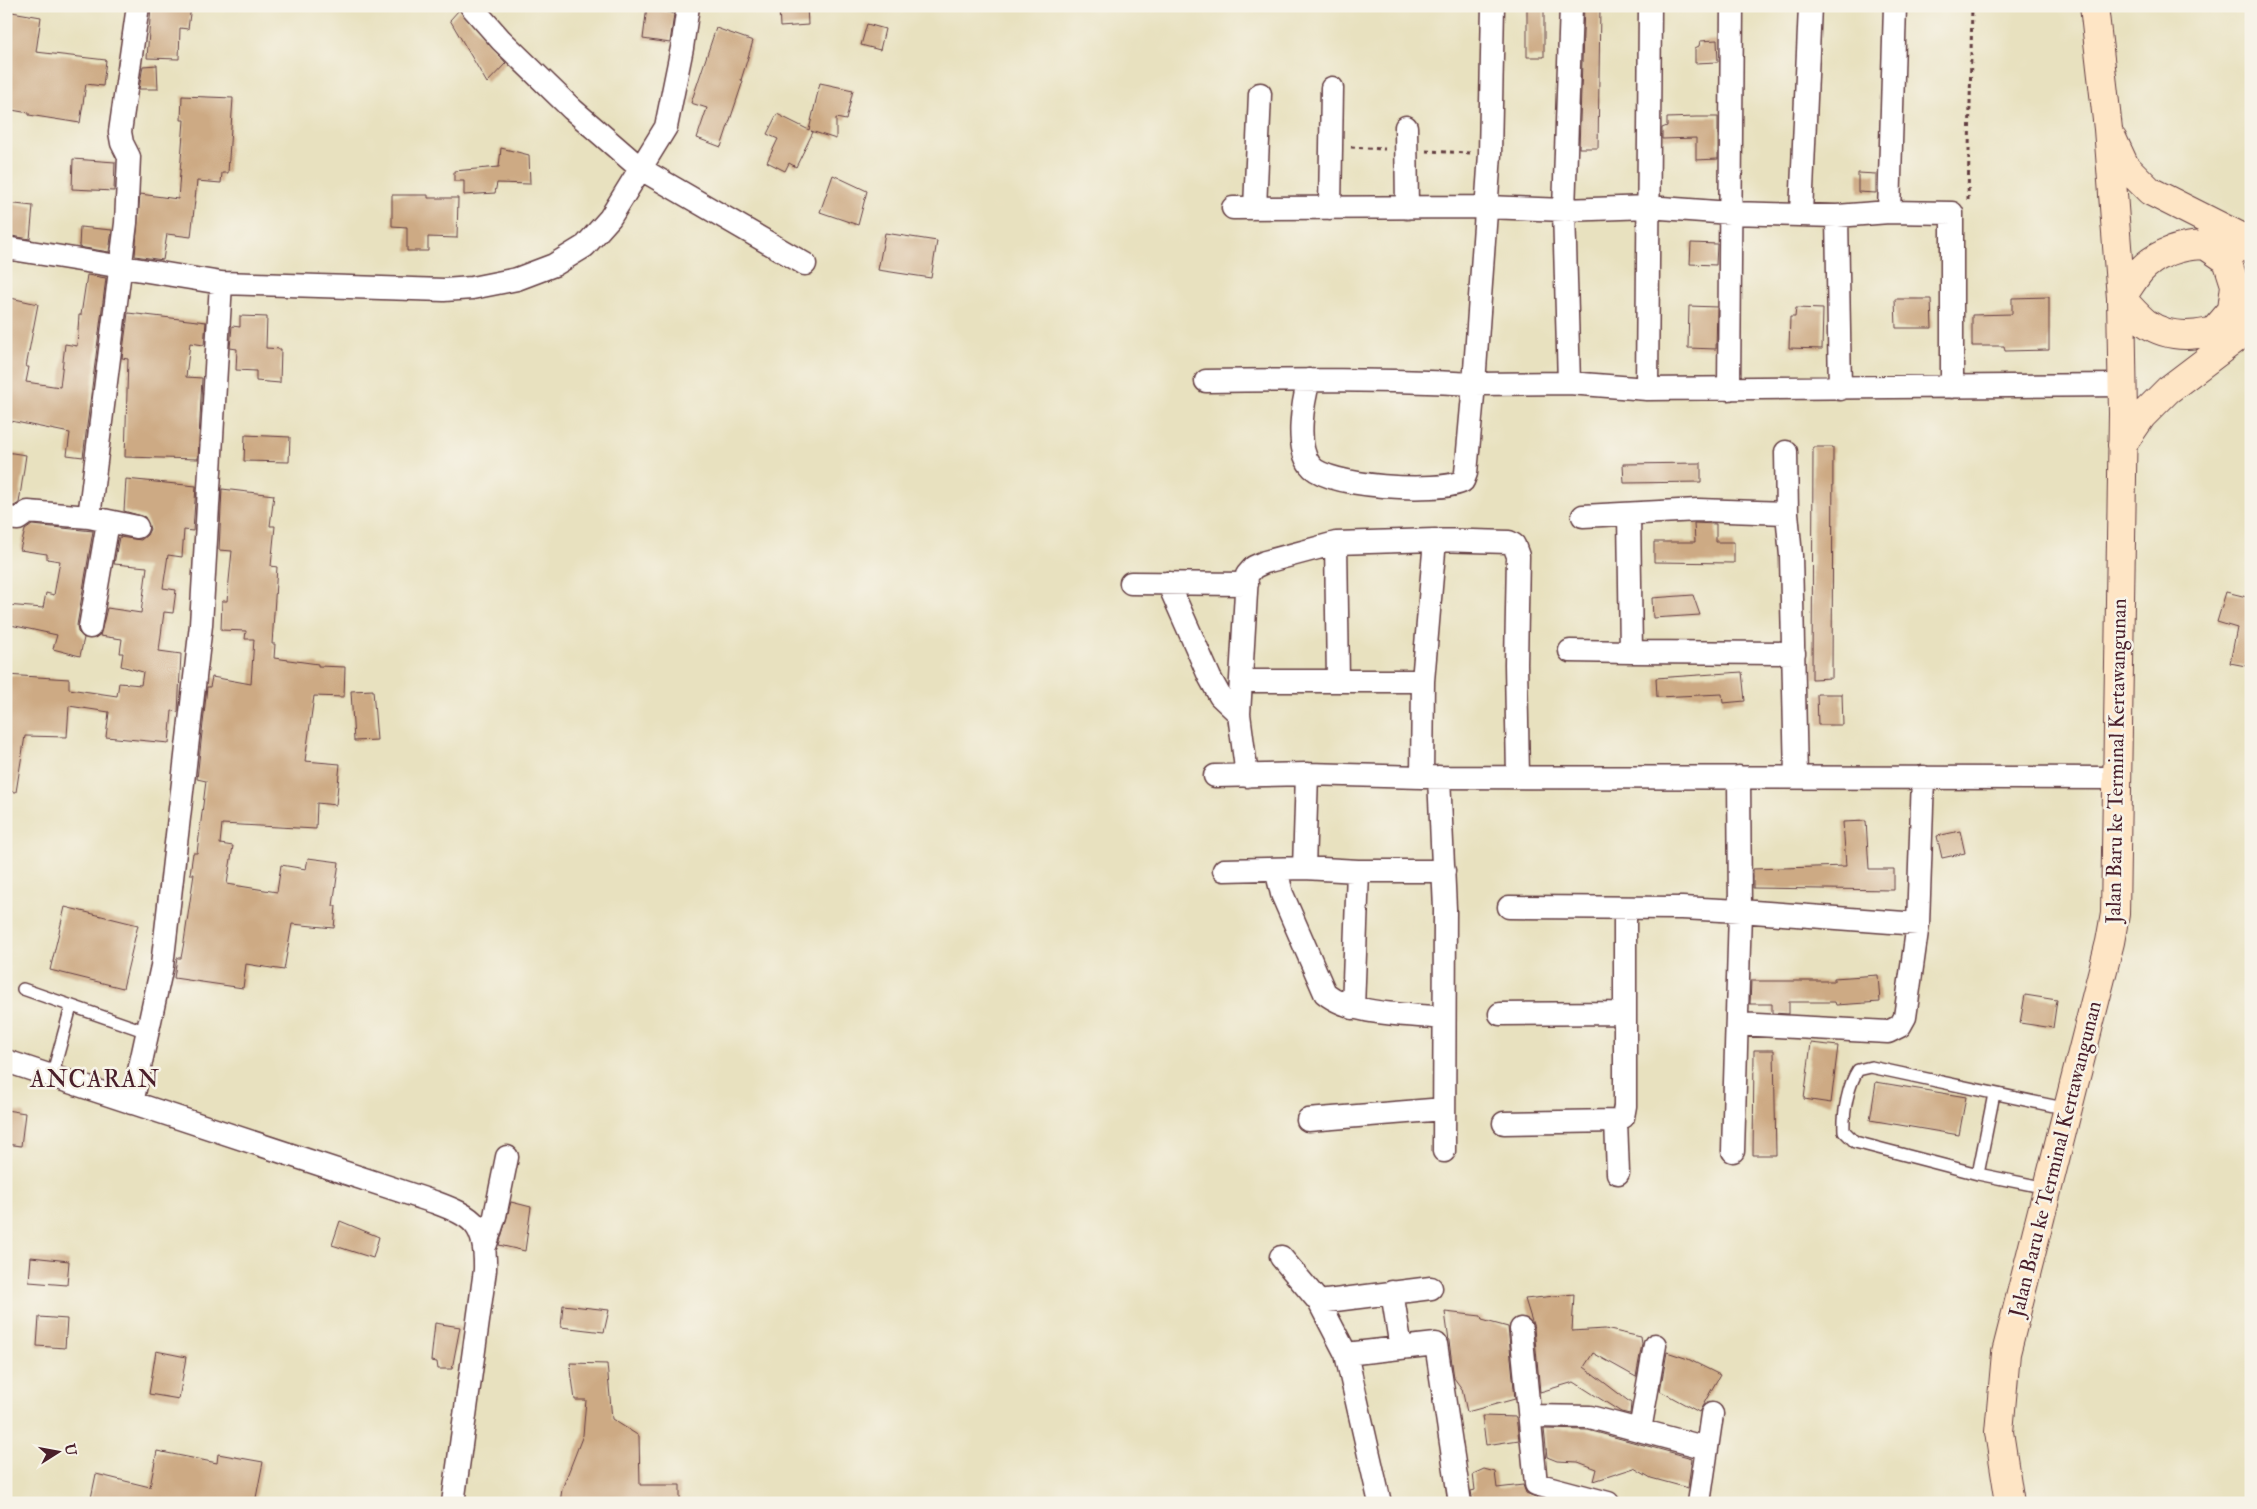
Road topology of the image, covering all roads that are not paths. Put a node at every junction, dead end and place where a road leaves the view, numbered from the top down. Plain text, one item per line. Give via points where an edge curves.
1 (138, 6) edge
2 (471, 6) edge
3 (688, 6) edge
4 (1493, 6) edge
5 (1571, 6) edge
6 (1650, 6) edge
7 (1732, 6) edge
8 (1810, 6) edge
9 (1895, 6) edge
10 (2094, 6) edge
11 (1332, 88) dead end
12 (1260, 94) dead end
13 (1406, 127) dead end
14 (2108, 129) junction
15 (645, 163) junction
16 (1487, 207) junction
17 (1648, 207) junction
18 (1233, 208) dead end
19 (1255, 208) junction
20 (1330, 208) junction
21 (1407, 208) junction
22 (1564, 210) junction
23 (1889, 212) junction
24 (1730, 213) junction
25 (1801, 213) junction
26 (1837, 216) junction
27 (2251, 242) edge
28 (2205, 245) junction
29 (6, 248) edge
30 (2251, 248) edge
31 (805, 264) dead end
32 (119, 266) junction
33 (221, 284) junction
34 (2121, 298) junction
35 (2251, 319) edge
36 (2251, 328) edge
37 (2214, 331) junction
38 (1309, 380) junction
39 (1206, 381) dead end
40 (1569, 383) junction
41 (1474, 384) junction
42 (2122, 385) junction
43 (1952, 387) junction
44 (1647, 389) junction
45 (1729, 389) junction
46 (1840, 389) junction
47 (2122, 445) junction
48 (1786, 452) dead end
49 (1787, 513) junction
50 (1629, 514) junction
51 (1583, 516) dead end
52 (6, 518) edge
53 (99, 519) junction
54 (137, 527) dead end
55 (1435, 540) junction
56 (1336, 543) junction
57 (1132, 583) dead end
58 (1168, 583) junction
59 (1247, 584) junction
60 (90, 627) dead end
61 (1570, 651) dead end
62 (1631, 652) junction
63 (1794, 653) junction
64 (1242, 681) junction
65 (1338, 681) junction
66 (1423, 681) junction
67 (1239, 714) junction
68 (1307, 774) junction
69 (1215, 776) dead end
70 (1247, 776) junction
71 (1430, 777) junction
72 (1518, 777) junction
73 (1739, 777) junction
74 (1796, 777) junction
75 (1923, 778) junction
76 (2116, 778) junction
77 (1304, 868) junction
78 (1276, 869) junction
79 (1224, 870) dead end
80 (1358, 871) junction
81 (1444, 871) junction
82 (1509, 907) dead end
83 (1626, 908) junction
84 (1740, 911) junction
85 (1918, 924) junction
86 (24, 989) dead end
87 (71, 1007) junction
88 (1353, 1008) junction
89 (1625, 1013) junction
90 (1500, 1014) dead end
91 (1444, 1018) junction
92 (1737, 1024) junction
93 (148, 1032) junction
94 (6, 1061) edge
95 (52, 1076) junction
96 (1994, 1094) junction
97 (132, 1103) junction
98 (1444, 1109) junction
99 (2068, 1109) junction
100 (1308, 1120) dead end
101 (1616, 1121) junction
102 (1504, 1123) dead end
103 (1444, 1151) dead end
104 (1733, 1151) dead end
105 (507, 1157) dead end
106 (1618, 1173) dead end
107 (1978, 1174) junction
108 (2047, 1188) junction
109 (486, 1244) junction
110 (1281, 1257) dead end
111 (1431, 1288) dead end
112 (1392, 1292) junction
113 (1319, 1302) junction
114 (1521, 1329) dead end
115 (1655, 1345) dead end
116 (1401, 1348) junction
117 (1346, 1354) junction
118 (1712, 1414) dead end
119 (1530, 1416) junction
120 (1640, 1430) junction
121 (1707, 1448) junction
122 (453, 1503) edge
123 (1380, 1503) edge
124 (1460, 1503) edge
125 (1608, 1503) edge
126 (1699, 1503) edge
127 (2010, 1503) edge

1 - 32 street via 120,132 129,157 126,223
2 - 15 street via 572,109
3 - 15 street via 666,127
4 - 16 street
5 - 22 street
6 - 17 street
7 - 24 street
8 - 25 street
9 - 23 street
10 - 14 main road, Jalan Baru ke Terminal Kertawangunan
11 - 20 street
12 - 19 street
13 - 21 street
14 - 27 main road via 2125,166 2150,191
14 - 34 main road, Jalan Baru ke Terminal Kertawangunan
15 - 31 street
15 - 33 street via 610,218 585,246 554,265 517,279 444,290
16 - 21 street
16 - 22 street
16 - 41 street
17 - 22 street
17 - 24 street
17 - 44 street
18 - 19 street
19 - 20 street
20 - 21 street
22 - 40 street
23 - 26 street
23 - 43 street via 1952,213
24 - 25 street
24 - 45 street
25 - 26 street
26 - 46 street
28 - 30 main road
28 - 34 main road via 2185,246 2163,254 2142,269
28 - 37 main road via 2227,260 2235,285 2232,310
29 - 32 street
32 - 33 street
32 - 53 street via 107,384
33 - 93 street via 201,625 162,966
34 - 37 main road via 2147,323 2171,334 2194,336
34 - 42 main road, Jalan Baru ke Terminal Kertawangunan
35 - 37 main road
36 - 47 main road via 2168,390 2142,416
38 - 39 street
38 - 41 street via 1388,379
38 - 41 street via 1302,407 1303,450 1315,472 1361,485 1410,488 1447,488 1463,481
40 - 41 street
40 - 44 street
42 - 43 street
42 - 47 main road, Jalan Baru ke Terminal Kertawangunan
43 - 46 street
44 - 45 street
45 - 46 street
47 - 76 main road, Jalan Baru ke Terminal Kertawangunan
48 - 49 street
49 - 50 street via 1698,510
49 - 63 street
50 - 51 street
50 - 62 street
52 - 53 street via 18,519 28,512
53 - 54 street
53 - 60 street
55 - 56 street
55 - 66 street
55 - 72 street via 1508,542 1514,545 1518,556
56 - 59 street via 1265,562 1250,570
56 - 65 street
57 - 58 street
58 - 59 street
58 - 67 street via 1210,678 1220,696
59 - 64 street
61 - 62 street
62 - 63 street
63 - 74 street
64 - 65 street
64 - 67 street
65 - 66 street
66 - 71 street
67 - 70 street
68 - 70 street
68 - 71 street
68 - 77 street
69 - 70 street
71 - 72 street
71 - 81 street
72 - 73 street
73 - 74 street
73 - 84 street
74 - 75 street
75 - 76 street
75 - 85 street
76 - 99 main road, Jalan Baru ke Terminal Kertawangunan via 2115,914
77 - 78 street
77 - 80 street
78 - 79 street
78 - 88 street via 1282,894 1325,993 1334,1001
80 - 81 street
80 - 88 street
81 - 91 street
82 - 83 street
83 - 84 street
83 - 89 street
84 - 85 street
84 - 92 street
85 - 92 street via 1905,1017 1900,1026 1888,1032
86 - 87 lane
87 - 93 lane
87 - 95 lane
88 - 91 street
89 - 90 street
89 - 101 street via 1625,1106 1623,1116
91 - 98 street
92 - 104 street
93 - 97 street
94 - 95 street
95 - 97 street
96 - 99 lane
96 - 107 lane
96 - 107 lane via 1865,1067 1854,1077 1843,1122 1844,1131 1855,1142
97 - 109 street via 458,1210 476,1223
98 - 100 street
98 - 103 street
99 - 108 main road, Jalan Baru ke Terminal Kertawangunan
101 - 102 street
101 - 106 street
105 - 109 street
107 - 108 lane
108 - 127 main road, Jalan Baru ke Terminal Kertawangunan via 2006,1353 1999,1432
109 - 122 street
110 - 113 street
111 - 112 street
112 - 113 street
112 - 116 street
113 - 117 street
114 - 119 street
115 - 120 street
116 - 117 street
116 - 124 street via 1436,1344
117 - 123 street
118 - 121 street
119 - 120 street via 1590,1417
119 - 125 street via 1536,1484
120 - 121 street
121 - 126 street

